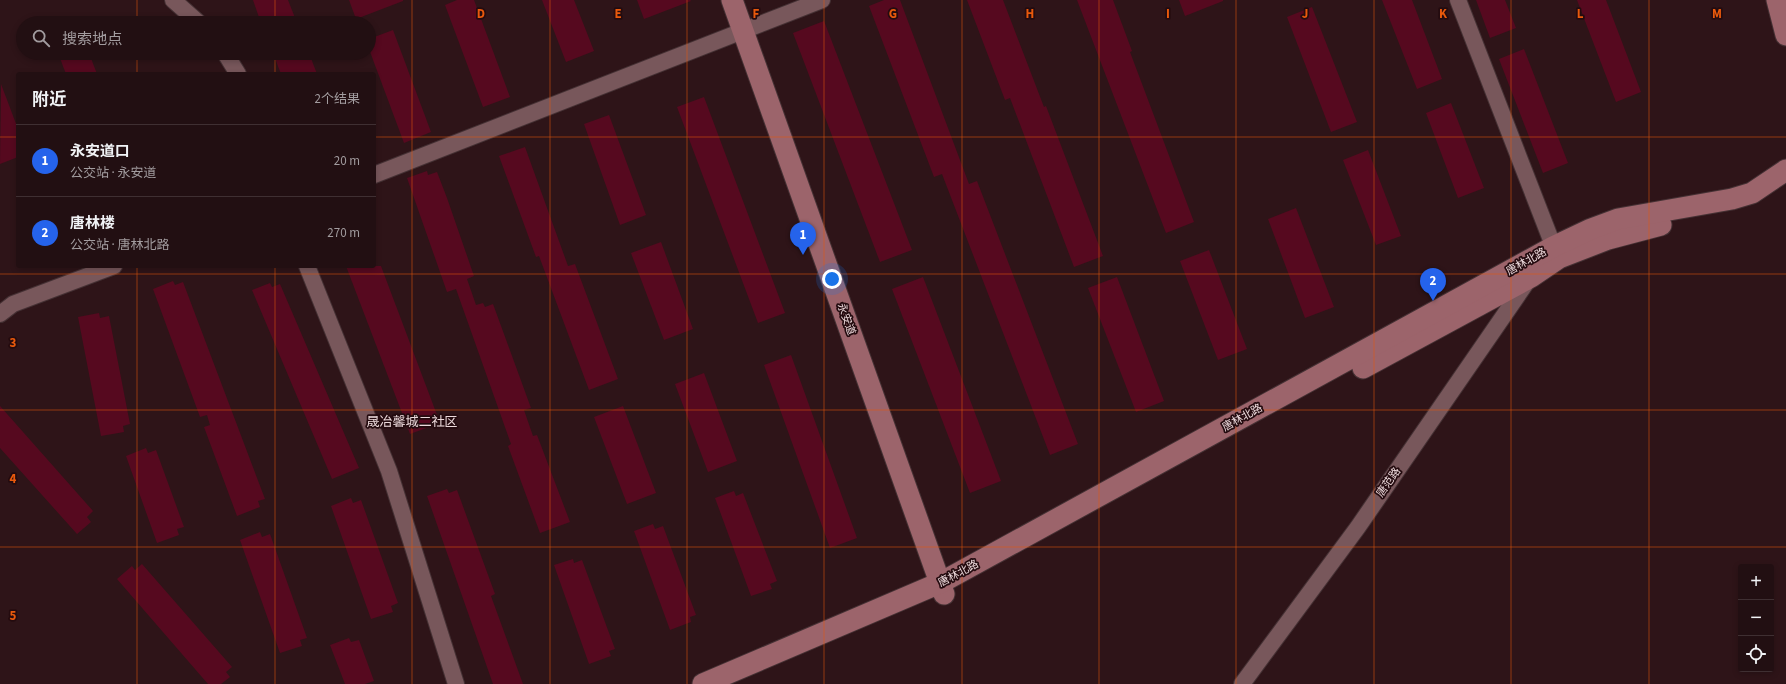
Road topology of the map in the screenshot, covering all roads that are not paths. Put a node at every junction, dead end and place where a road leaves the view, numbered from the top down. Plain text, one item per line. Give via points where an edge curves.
1 (174, 0) edge
2 (732, 0) edge
3 (822, 0) edge
4 (1458, 0) edge
5 (1777, 0) edge
6 (191, 16) edge
7 (743, 30) junction
8 (1786, 35) edge
9 (229, 60) edge
10 (237, 72) edge
11 (1786, 170) edge
12 (376, 174) edge
13 (1786, 186) edge
14 (1556, 253) junction
15 (109, 268) edge
16 (308, 268) edge
17 (1531, 277) junction
18 (0, 314) edge
19 (943, 588) junction
20 (456, 684) edge
21 (702, 684) edge
22 (737, 684) edge
23 (1242, 684) edge

1 - 6 street
2 - 7 main road, 永安道
3 - 7 street
4 - 14 street
5 - 8 main road
7 - 12 street
7 - 19 main road, 永安道
9 - 10 street
11 - 14 main road, 唐林北路 via 1752,193 1618,220 1591,229
13 - 14 main road, 唐林北路 via 1758,203 1739,210 1643,229
14 - 17 main road, 唐林北路
14 - 19 main road, 唐林北路
15 - 18 street via 13,304
16 - 20 street via 389,471
17 - 19 main road, 唐林北路
17 - 23 street, 唐范路 via 1358,527
19 - 21 main road, 唐林北路
19 - 22 main road, 唐林北路

